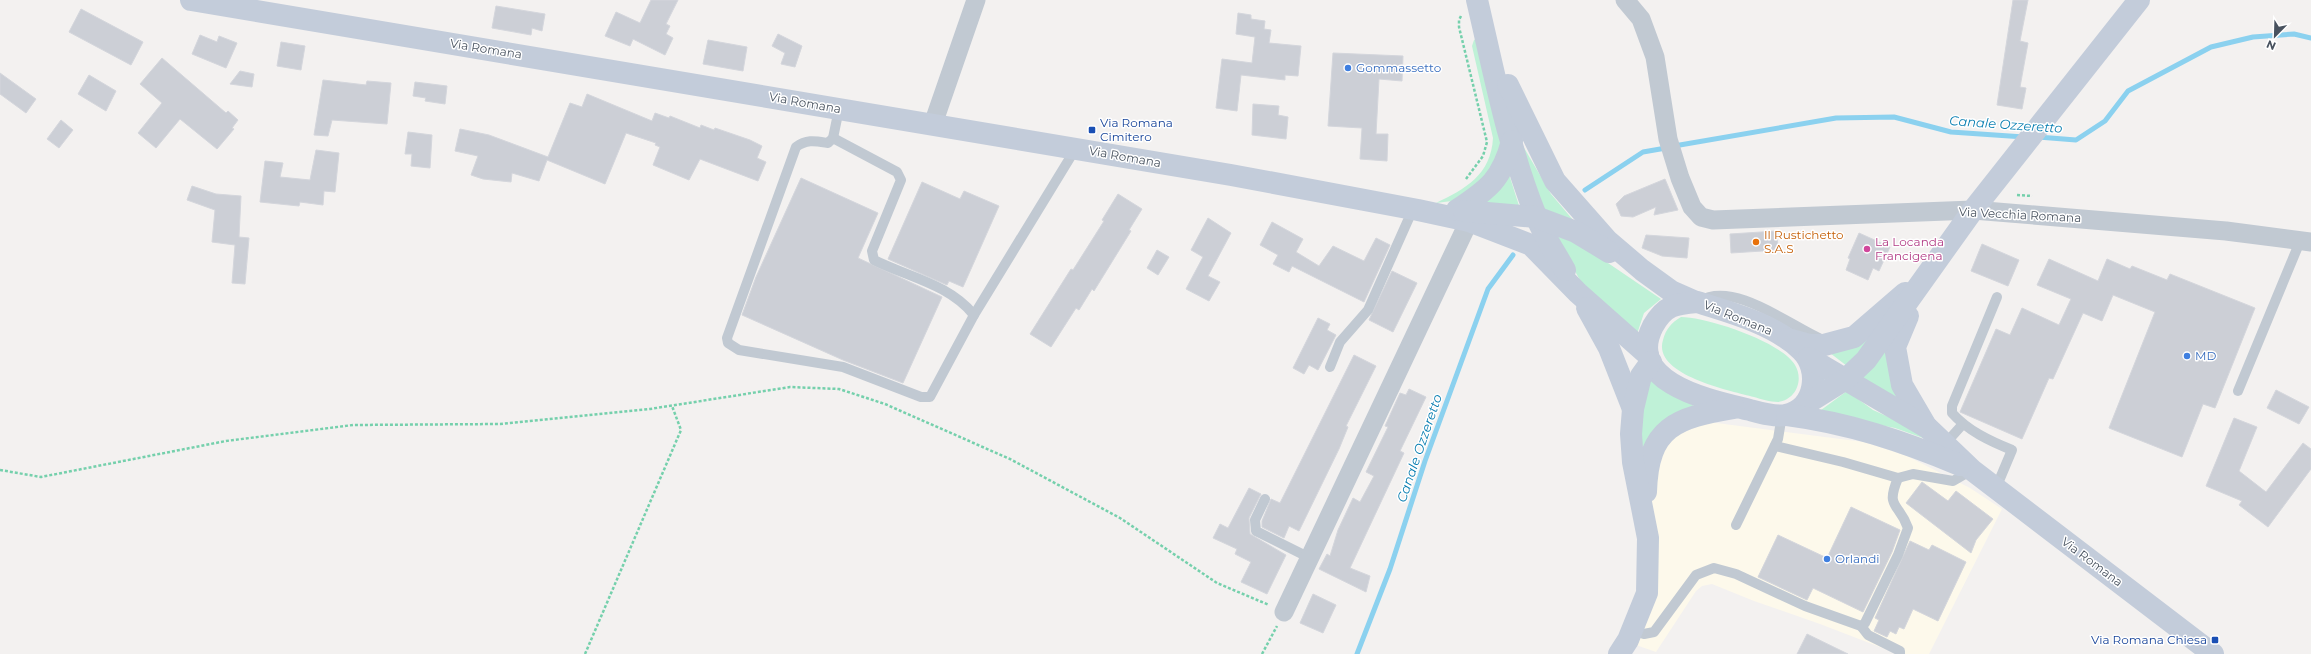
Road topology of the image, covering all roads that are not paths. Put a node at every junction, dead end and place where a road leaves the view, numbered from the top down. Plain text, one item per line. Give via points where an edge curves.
1 (191, 0) edge
2 (976, 0) edge
3 (1477, 0) edge
4 (1625, 0) edge
5 (2139, 0) edge
6 (1486, 39) junction
7 (839, 109) junction
8 (933, 124) junction
9 (833, 138) junction
10 (1512, 141) junction
11 (1076, 148) junction
12 (1416, 209) junction
13 (1973, 210) junction
14 (1463, 216) junction
15 (1536, 217) junction
16 (2306, 241) edge
17 (1642, 270) junction
18 (1924, 278) junction
19 (1578, 293) junction
20 (1998, 297) dead end
21 (1698, 302) junction
22 (974, 315) junction
23 (1788, 339) junction
24 (1829, 344) junction
25 (1650, 358) junction
26 (1809, 358) junction
27 (1330, 368) dead end
28 (1846, 380) junction
29 (2238, 391) dead end
30 (1806, 404) junction
31 (1739, 407) junction
32 (1633, 409) junction
33 (1784, 415) junction
34 (1962, 425) junction
35 (1928, 428) junction
36 (1945, 444) junction
37 (1775, 446) junction
38 (1972, 470) junction
39 (1898, 478) junction
40 (1996, 488) junction
41 (1265, 499) dead end
42 (1645, 519) junction
43 (1736, 525) dead end
44 (1310, 558) junction
45 (1284, 612) road end
46 (1861, 626) junction
47 (1632, 630) junction
48 (1619, 654) edge
49 (1900, 654) edge
50 (2213, 654) edge

1 - 7 main road, Via Romana
2 - 8 street
3 - 6 main road
4 - 13 street, Via Vecchia Romana via 1641,19 1655,57 1668,139 1692,207 1701,217 1713,220
5 - 13 main road
6 - 10 main road
6 - 17 main road via 1555,181 1607,240
7 - 8 main road, Via Romana
7 - 9 lane
8 - 11 main road, Via Romana
9 - 22 lane via 897,172 901,180 872,251 874,260 948,291 963,302
9 - 22 lane via 828,143 811,141 796,147 727,338 728,343 739,350 843,367 921,398 930,397
10 - 14 main road via 1503,170
10 - 15 main road
11 - 12 main road, Via Romana
11 - 22 lane
12 - 14 main road, Via Romana
12 - 27 lane via 1368,310 1340,342
13 - 16 street, Via Vecchia Romana via 2226,231
13 - 18 main road
14 - 15 main road
14 - 19 main road via 1531,245
14 - 44 street
15 - 17 main road via 1576,232
15 - 19 main road
16 - 29 lane
17 - 21 main road via 1671,291
18 - 24 main road via 1854,337
18 - 28 main road via 1866,360
18 - 35 main road via 1895,347 1902,385
19 - 25 main road
19 - 32 main road via 1609,348
20 - 34 lane via 1952,406 1952,413
21 - 23 main road, Via Romana via 1755,322
21 - 24 lane via 1712,295 1743,301 1778,316
21 - 25 main road, Via Romana via 1676,304 1661,314 1647,344
23 - 24 main road via 1810,345
23 - 26 main road, Via Romana
25 - 31 main road via 1669,383 1693,394
25 - 32 main road via 1641,376
26 - 28 main road, Via Romana
26 - 30 main road via 1814,387
28 - 30 main road
28 - 35 main road, Via Romana
30 - 33 main road
31 - 33 main road
31 - 42 main road via 1674,424 1660,438 1650,454 1646,478
32 - 42 main road via 1633,462
33 - 37 lane
33 - 38 main road via 1824,420 1881,434
34 - 36 lane
34 - 40 lane via 2012,450
35 - 36 main road
36 - 38 main road
37 - 39 lane
37 - 43 lane
38 - 39 lane via 1953,481 1913,474
38 - 40 main road, Via Romana
39 - 46 lane via 1892,494 1893,505 1905,519 1908,528 1898,555
40 - 50 main road, Via Romana
41 - 44 lane via 1255,520 1256,531
42 - 47 main road via 1648,538 1647,593
44 - 45 street
46 - 47 lane via 1805,606 1736,574 1714,568 1696,575 1654,632 1644,634
46 - 49 lane via 1868,635 1900,651
47 - 48 main road

